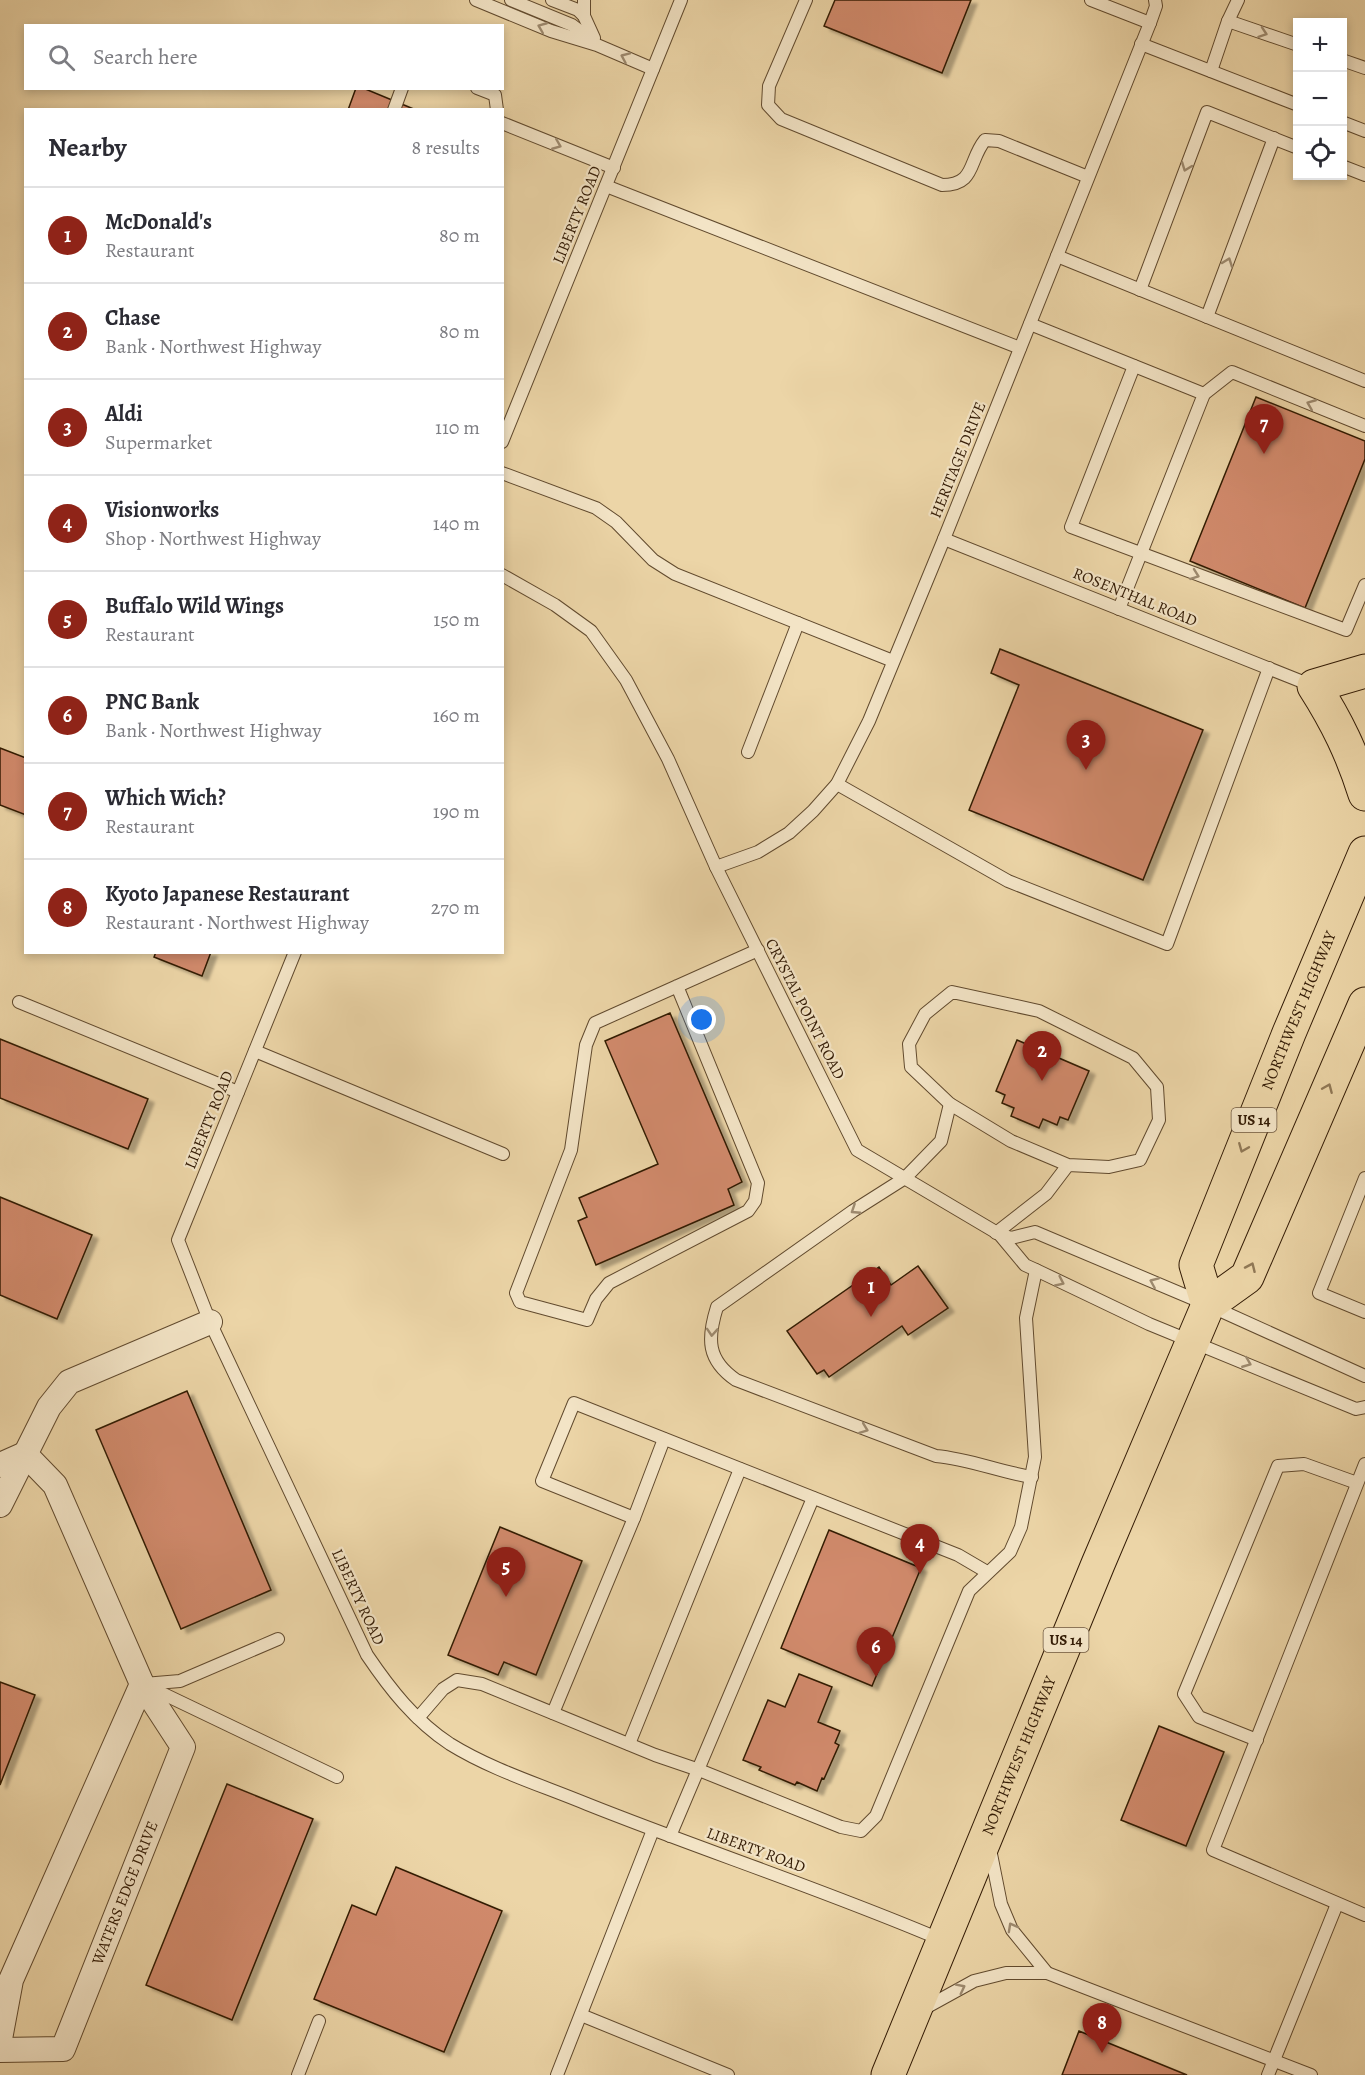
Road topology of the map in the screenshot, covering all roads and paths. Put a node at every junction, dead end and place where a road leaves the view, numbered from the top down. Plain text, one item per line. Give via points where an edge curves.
1 (476, 0) edge
2 (511, 0) edge
3 (552, 0) edge
4 (585, 0) edge
5 (681, 0) edge
6 (806, 0) edge
7 (1091, 0) edge
8 (1238, 0) edge
9 (1158, 2) edge
10 (584, 16) junction
11 (1228, 21) junction
12 (1150, 23) junction
13 (1293, 43) edge
14 (1141, 44) junction
15 (597, 45) junction
16 (1347, 62) edge
17 (1365, 68) edge
18 (654, 69) junction
19 (1211, 71) junction
20 (401, 90) edge
21 (482, 90) edge
22 (1293, 103) edge
23 (395, 108) edge
24 (497, 108) edge
25 (504, 124) edge
26 (1347, 124) edge
27 (1365, 131) edge
28 (1274, 138) junction
29 (1293, 146) edge
30 (614, 168) junction
31 (1347, 168) edge
32 (1365, 175) edge
33 (1088, 177) junction
34 (606, 186) junction
35 (1057, 256) junction
36 (1140, 290) junction
37 (1207, 317) junction
38 (1030, 324) junction
39 (1020, 348) junction
40 (1134, 366) junction
41 (1365, 381) edge
42 (1204, 394) junction
43 (1365, 426) edge
44 (504, 437) edge
45 (504, 474) edge
46 (944, 539) junction
47 (1140, 554) junction
48 (504, 576) edge
49 (1365, 585) edge
50 (1119, 609) junction
51 (798, 623) junction
52 (893, 661) junction
53 (1269, 668) junction
54 (1365, 671) edge
55 (1314, 686) junction
56 (748, 752) dead end
57 (837, 784) junction
58 (1365, 794) edge
59 (1365, 853) edge
60 (716, 867) junction
61 (758, 950) junction
62 (294, 954) edge
63 (677, 986) junction
64 (18, 1002) dead end
65 (1365, 1004) edge
66 (255, 1051) junction
67 (238, 1092) junction
68 (950, 1104) junction
69 (502, 1154) dead end
70 (1068, 1165) junction
71 (905, 1178) junction
72 (1365, 1178) edge
73 (997, 1233) junction
74 (1036, 1270) junction
75 (1208, 1305) junction
76 (1365, 1312) edge
77 (210, 1322) junction
78 (1193, 1341) junction
79 (1365, 1376) edge
80 (1365, 1407) edge
81 (664, 1439) junction
82 (25, 1454) junction
83 (1365, 1464) edge
84 (0, 1465) edge
85 (740, 1469) junction
86 (1032, 1477) junction
87 (1358, 1483) junction
88 (813, 1498) junction
89 (0, 1505) edge
90 (634, 1518) junction
91 (987, 1572) junction
92 (278, 1640) dead end
93 (142, 1684) junction
94 (553, 1713) junction
95 (418, 1718) junction
96 (1257, 1740) junction
97 (629, 1744) junction
98 (699, 1770) junction
99 (337, 1777) dead end
100 (653, 1830) junction
101 (987, 1832) junction
102 (670, 1836) junction
103 (1337, 1904) junction
104 (1365, 1915) edge
105 (942, 1940) junction
106 (1047, 1973) junction
107 (5, 1978) edge
108 (581, 2015) junction
109 (911, 2018) junction
110 (319, 2020) dead end
111 (0, 2039) edge
112 (0, 2050) edge
113 (1274, 2060) junction
114 (298, 2075) edge
115 (557, 2075) edge
116 (728, 2075) edge
117 (888, 2075) edge
118 (1268, 2075) edge
119 (1311, 2075) edge

15 -> 1 lane
2 - 15 lane via 572,25
3 - 10 lane
4 - 10 lane
5 - 18 lane, LIBERTY ROAD
6 - 33 lane via 769,86 768,105 781,119 942,185 956,185 964,180 977,150 986,141 999,141
7 - 12 lane
8 - 11 lane
9 - 12 lane, HERITAGE DRIVE
10 - 15 lane
11 -> 13 lane
11 - 19 lane
12 - 14 lane, HERITAGE DRIVE
14 - 19 lane
14 - 33 lane, HERITAGE DRIVE
18 -> 15 lane
16 - 17 lane
18 - 30 lane, LIBERTY ROAD
19 - 22 lane
20 - 23 lane
21 - 24 lane via 495,95
25 -> 30 lane
26 - 27 lane
28 - 29 lane
28 -> 36 lane via 1207,112
37 -> 28 lane
30 - 34 lane, LIBERTY ROAD
31 - 32 lane
33 - 35 lane, HERITAGE DRIVE
34 - 39 lane
34 - 44 lane, LIBERTY ROAD
35 - 36 lane
35 - 38 lane, HERITAGE DRIVE
36 - 37 lane
37 - 41 lane
38 - 39 lane, HERITAGE DRIVE
38 - 40 lane
39 - 46 lane, HERITAGE DRIVE
40 - 42 lane
40 - 47 lane via 1071,527
43 -> 42 lane via 1232,372
42 - 47 lane
45 - 51 lane via 596,508 675,574
46 - 50 lane, ROSENTHAL ROAD
46 - 52 lane, HERITAGE DRIVE
47 -> 49 lane via 1346,630
47 - 50 lane
48 - 60 lane, CRYSTAL POINT ROAD via 591,631 627,680
50 - 53 lane, ROSENTHAL ROAD
51 - 52 lane
51 - 56 lane
52 - 57 lane, HERITAGE DRIVE
53 - 55 lane, ROSENTHAL ROAD
53 - 57 lane via 1167,944 1008,881
54 - 55 main road
55 - 58 main road via 1336,720
57 - 60 lane, HERITAGE DRIVE via 789,833 758,852
59 -> 75 main road, NORTHWEST HIGHWAY / US 14 via 1196,1265
60 - 61 lane, CRYSTAL POINT ROAD
61 - 63 lane
61 - 71 lane, CRYSTAL POINT ROAD via 857,1150
62 - 66 lane, LIBERTY ROAD
63 - 63 lane via 595,1023 586,1045 571,1150 516,1293 520,1302 587,1320 609,1283 748,1210 755,1201 758,1183
64 - 67 lane
75 -> 65 main road via 1247,1276
66 - 67 lane, LIBERTY ROAD
66 - 69 lane
67 - 77 lane, LIBERTY ROAD via 178,1240
68 - 70 lane via 1011,1141
68 - 70 lane via 911,1067 909,1044 925,1014 952,992 1039,1011 1133,1058 1157,1086 1160,1120 1140,1160 1109,1167
68 - 71 lane via 941,1141
70 - 73 lane via 1046,1194
71 - 73 lane, CRYSTAL POINT ROAD
71 -> 86 lane via 717,1307 710,1329 712,1351 722,1370 736,1380 936,1456
72 - 76 lane via 1319,1293
73 - 74 lane via 1025,1266
75 -> 73 lane via 1035,1232 1011,1238
74 -> 78 lane
74 - 86 lane via 1026,1318 1035,1457
75 - 78 main road, NORTHWEST HIGHWAY / US 14
75 - 79 lane
77 - 82 street via 69,1382 50,1407
77 - 95 lane, LIBERTY ROAD via 367,1655 391,1691
78 -> 80 lane via 1356,1408
78 - 101 main road, NORTHWEST HIGHWAY / US 14
81 - 85 lane
81 - 90 lane
81 - 90 lane via 574,1403 542,1480
82 - 84 street
82 - 89 street
82 - 93 street, WATERS EDGE DRIVE via 56,1485
83 - 87 lane
85 - 88 lane
85 - 97 lane
86 - 91 lane via 1021,1527 1010,1552
87 - 96 lane
87 - 96 lane via 1305,1464 1278,1467 1184,1694 1199,1717
88 - 91 lane via 958,1555
88 - 98 lane
90 - 94 lane
91 - 98 lane via 969,1591 876,1816 861,1831 841,1827
92 - 93 lane via 180,1681
93 - 99 lane
93 - 107 street
93 - 112 street, WATERS EDGE DRIVE via 183,1747 63,2049
94 - 95 lane via 482,1683 457,1680 443,1689
94 - 97 lane
95 - 100 lane, LIBERTY ROAD via 480,1761
96 - 103 lane via 1213,1850
97 - 98 lane
98 - 102 lane
100 - 102 lane, LIBERTY ROAD
100 - 108 lane
101 - 105 main road, NORTHWEST HIGHWAY / US 14
106 -> 101 lane via 1012,1930 1000,1904
102 - 105 lane, LIBERTY ROAD
103 - 104 lane
103 - 113 lane
105 - 109 main road, NORTHWEST HIGHWAY / US 14
109 -> 106 lane via 934,2001 974,1981 1006,1973
106 - 113 lane
107 - 111 street
108 - 115 lane
108 - 116 lane
109 - 117 main road, NORTHWEST HIGHWAY / US 14
110 - 114 lane
113 - 118 lane
113 - 119 lane

